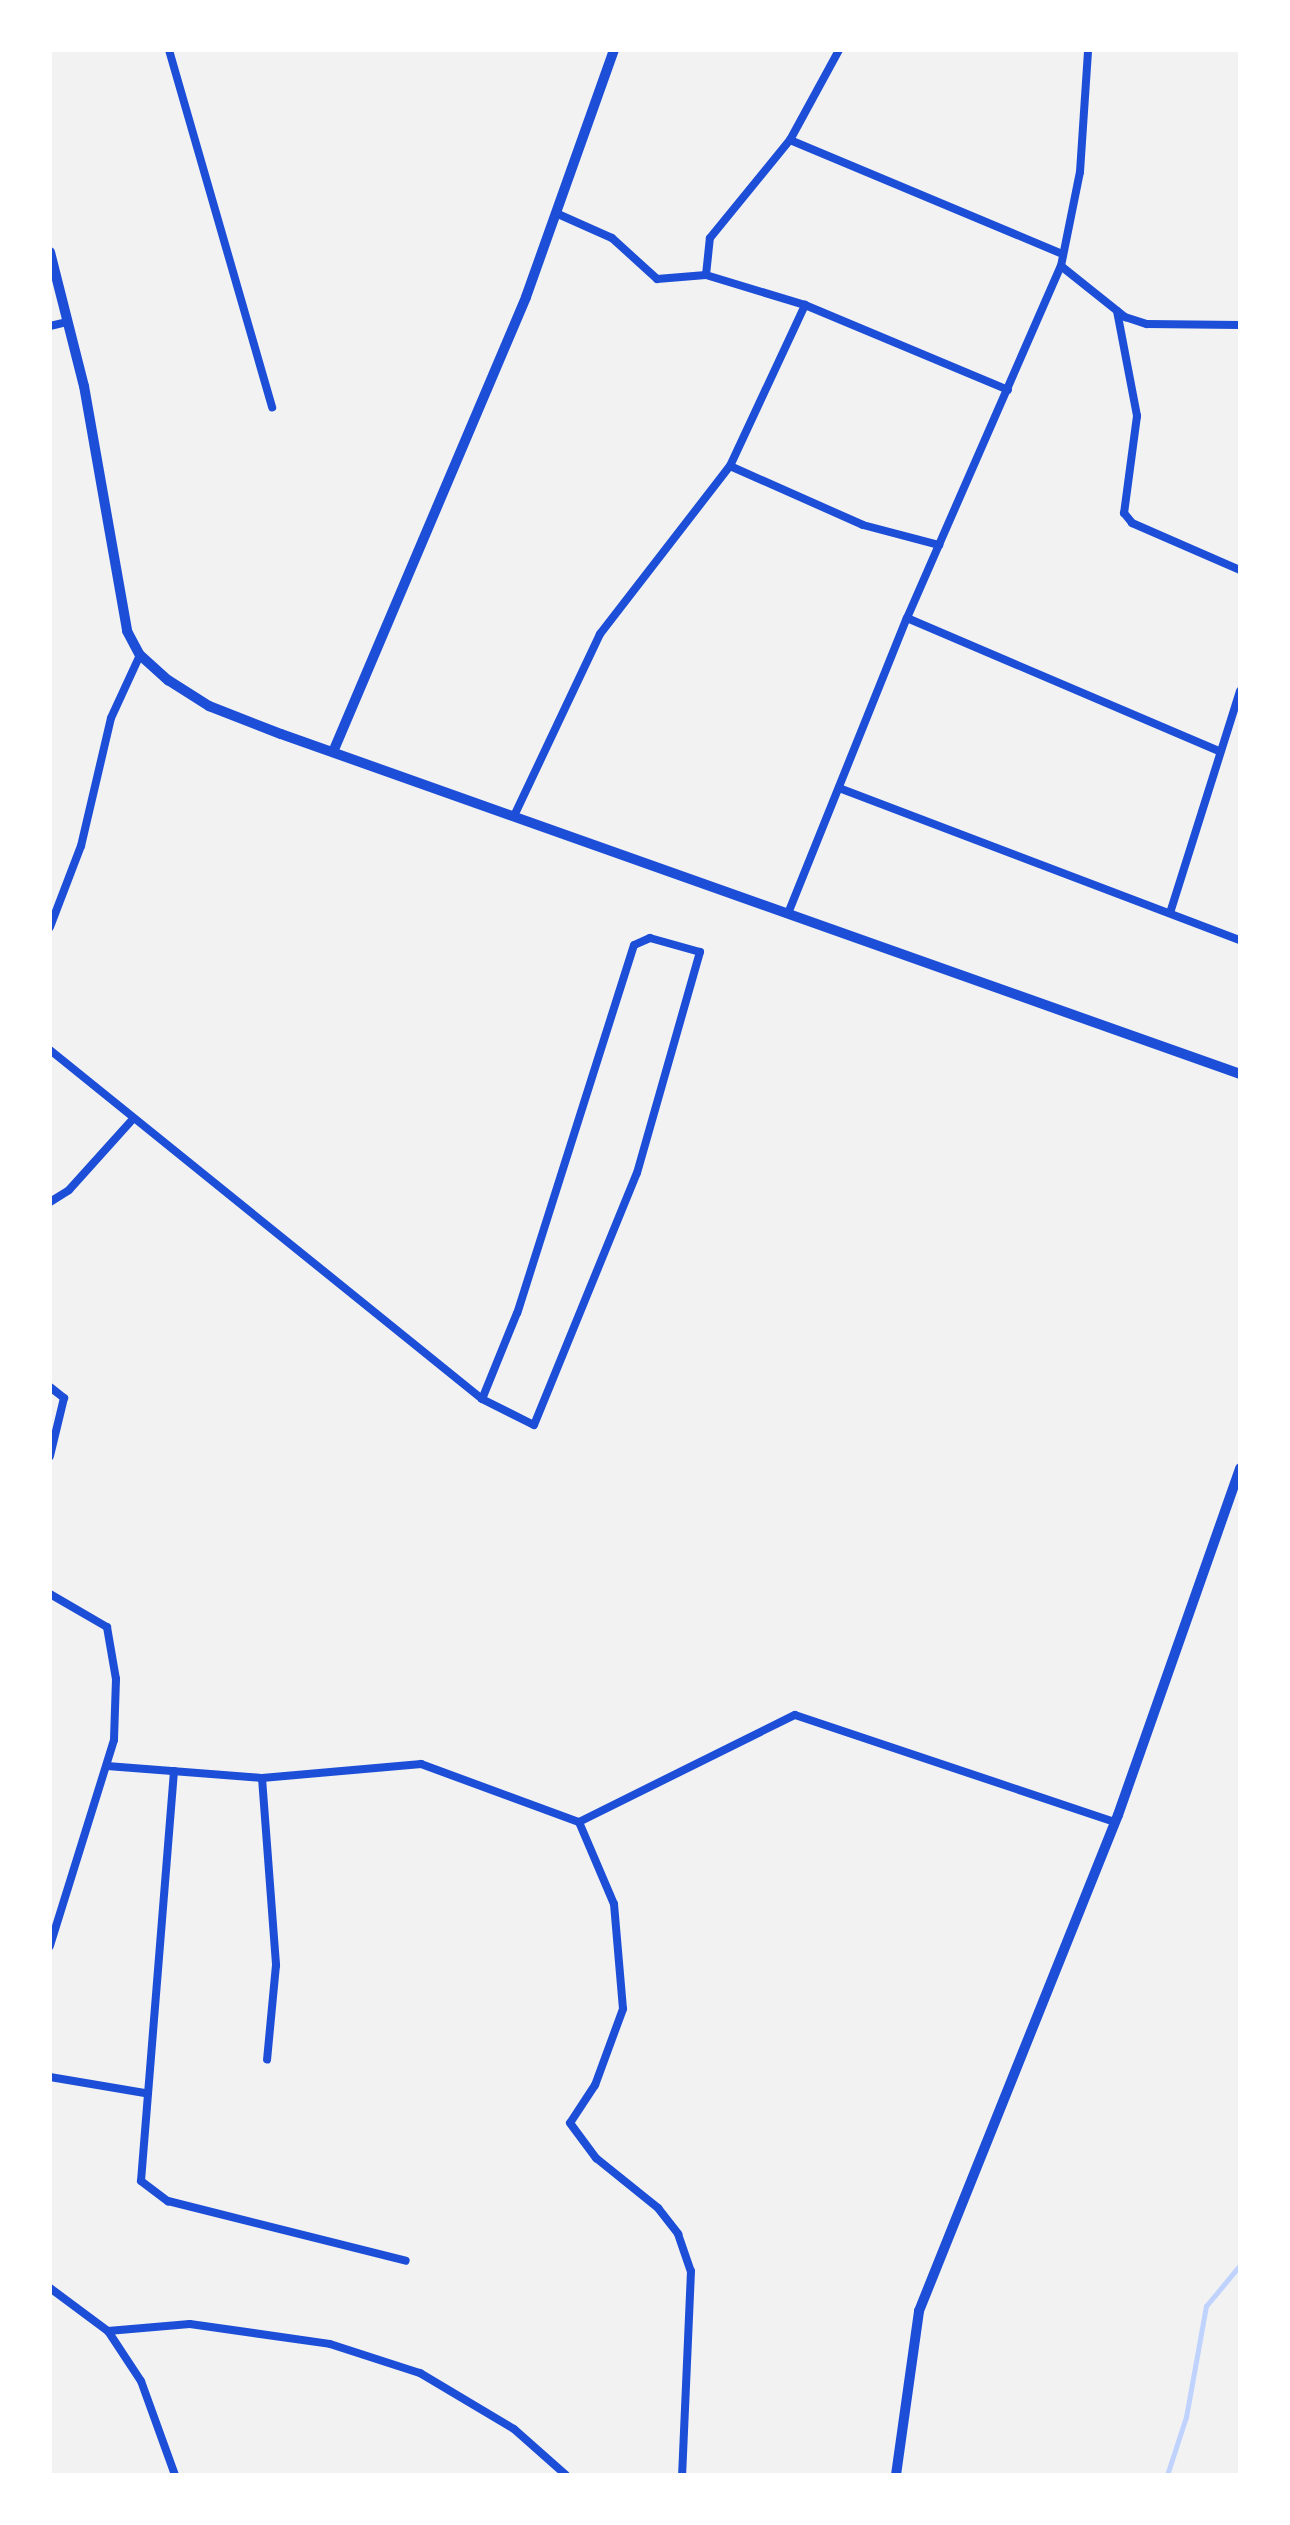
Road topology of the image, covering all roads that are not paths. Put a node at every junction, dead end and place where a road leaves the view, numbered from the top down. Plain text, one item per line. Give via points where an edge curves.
1 (169, 50) edge
2 (614, 50) edge
3 (839, 50) edge
4 (1088, 50) edge
5 (790, 140) junction
6 (558, 214) junction
7 (50, 252) edge
8 (1062, 254) junction
9 (1060, 266) junction
10 (706, 275) junction
11 (804, 306) junction
12 (1117, 311) junction
13 (68, 322) junction
14 (1240, 325) edge
15 (50, 326) edge
16 (1008, 390) junction
17 (272, 406) dead end
18 (730, 466) junction
19 (939, 545) junction
20 (1240, 570) edge
21 (907, 618) junction
22 (140, 655) junction
23 (1240, 691) edge
24 (1219, 751) junction
25 (334, 752) junction
26 (838, 788) junction
27 (514, 816) junction
28 (789, 911) junction
29 (1170, 913) junction
30 (50, 927) edge
31 (1240, 940) edge
32 (50, 1050) edge
33 (1240, 1074) edge
34 (132, 1120) junction
35 (50, 1202) edge
36 (50, 1387) edge
37 (482, 1399) junction
38 (50, 1456) edge
39 (1240, 1468) edge
40 (50, 1594) edge
41 (108, 1766) junction
42 (174, 1771) junction
43 (262, 1778) junction
44 (579, 1822) junction
45 (1115, 1822) junction
46 (50, 1946) edge
47 (267, 2060) dead end
48 (50, 2076) edge
49 (145, 2093) junction
50 (406, 2261) dead end
51 (50, 2286) edge
52 (108, 2330) junction
53 (176, 2475) edge
54 (566, 2475) edge
55 (682, 2475) edge
56 (896, 2475) edge

1 - 17 street
2 - 6 street
3 - 5 street
4 - 8 street via 1080,172
5 - 8 street
5 - 10 street via 710,238
6 - 10 street via 612,238 656,279
6 - 25 street via 442,507
7 - 13 street
8 - 9 street
9 - 12 street
9 - 16 street
10 - 11 street
11 - 16 street
11 - 18 street
12 - 14 street via 1147,324
12 - 20 street via 1137,416 1124,512 1132,522
13 - 15 street
13 - 22 street via 116,590
16 - 19 street
18 - 19 street via 863,525
18 - 27 street via 600,634
19 - 21 street
21 - 24 street
21 - 26 street
22 - 25 street via 208,706
22 - 30 street via 111,718 81,846
23 - 24 street
24 - 29 street
25 - 27 street
26 - 28 street
26 - 29 street
27 - 28 street
28 - 33 street
29 - 31 street
32 - 34 street
34 - 35 street
34 - 37 street
36 - 38 street via 64,1398
37 - 37 street via 526,1425 542,1419 637,1172 700,952 650,938 634,945 517,1314
39 - 45 street
40 - 41 street via 107,1627 112,1638 114,1740
41 - 42 street
41 - 46 street via 83,1824
42 - 43 street
42 - 49 street
43 - 44 street via 421,1764
43 - 47 street via 276,1965
44 - 45 street via 796,1715
44 - 55 street via 614,1904 623,2009 595,2085 570,2123 596,2158 658,2208 678,2234 690,2271
45 - 56 street via 1013,2090 919,2311
48 - 49 street
49 - 50 street via 138,2171 150,2192 234,2220
51 - 52 street
52 - 53 street via 140,2381
52 - 54 street via 190,2324 330,2344 402,2367 514,2429

